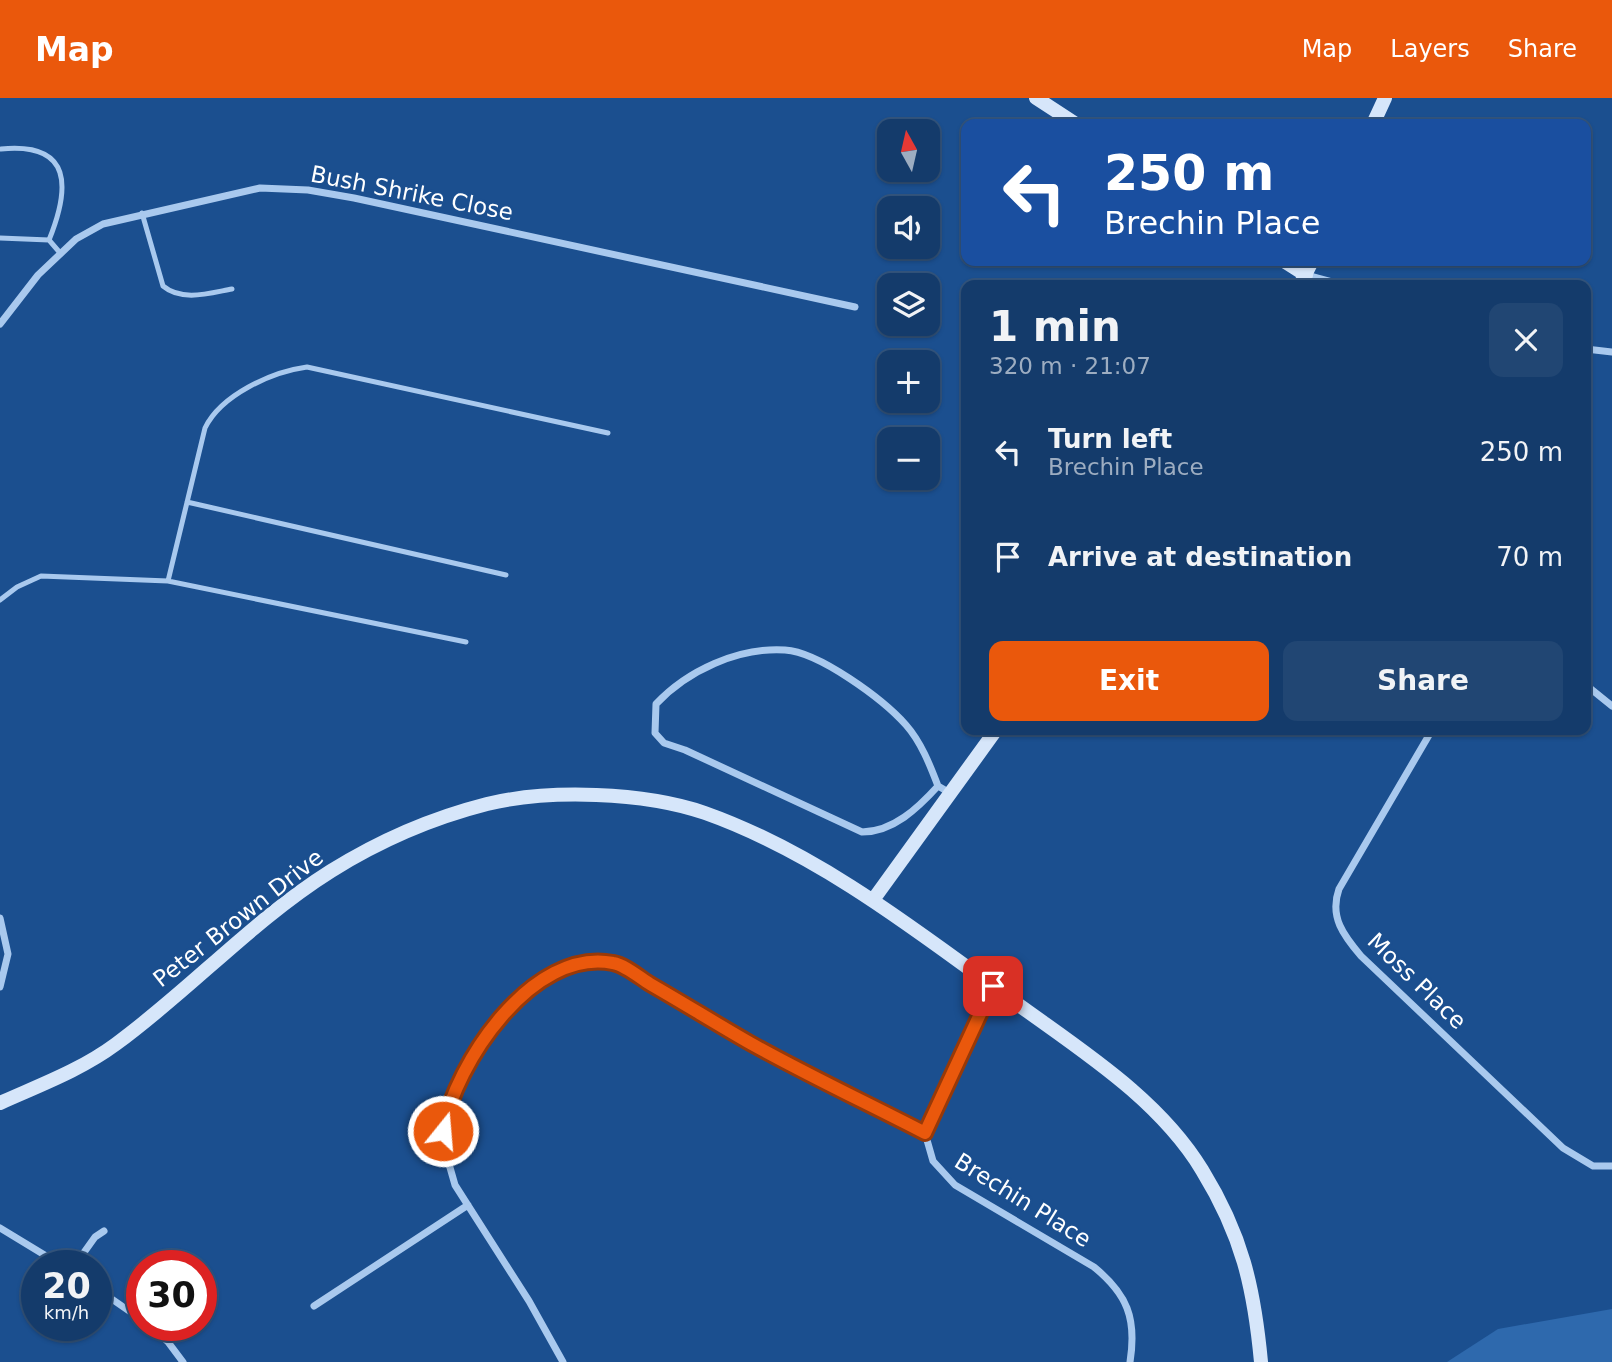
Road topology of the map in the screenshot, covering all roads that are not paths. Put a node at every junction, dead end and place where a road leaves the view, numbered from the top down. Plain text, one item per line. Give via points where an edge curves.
1 (1036, 98) edge
2 (1385, 98) edge
3 (1068, 119) edge
4 (1375, 119) edge
5 (1, 149) edge
6 (142, 213) junction
7 (0, 238) edge
8 (49, 240) junction
9 (61, 254) junction
10 (1289, 266) edge
11 (1303, 280) edge
12 (232, 289) dead end
13 (855, 307) dead end
14 (3, 313) edge
15 (0, 324) edge
16 (1591, 350) edge
17 (1612, 352) edge
18 (608, 433) dead end
19 (187, 502) junction
20 (506, 575) dead end
21 (168, 581) junction
22 (0, 600) edge
23 (466, 642) dead end
24 (1591, 689) edge
25 (1612, 706) edge
26 (993, 735) edge
27 (1429, 735) edge
28 (937, 786) junction
29 (952, 793) junction
30 (873, 900) junction
31 (0, 918) edge
32 (993, 986) junction
33 (0, 987) edge
34 (0, 1103) edge
35 (925, 1133) junction
36 (1612, 1166) edge
37 (468, 1205) junction
38 (0, 1228) edge
39 (104, 1231) dead end
40 (36, 1250) edge
41 (86, 1250) edge
42 (314, 1306) dead end
43 (167, 1341) edge
44 (183, 1362) edge
45 (563, 1362) edge
46 (1130, 1362) edge
47 (1261, 1362) edge

1 - 3 street
2 - 4 street
5 - 8 lane via 35,150 61,168 64,184
6 - 9 street, Bush Shrike Close via 95,228
6 - 12 lane via 163,286 190,295
6 - 13 street, Bush Shrike Close via 260,188 308,190
7 - 8 lane
8 - 9 lane
9 - 14 street, Bush Shrike Close
10 - 11 street
14 - 15 street, Bush Shrike Close
16 - 17 street
18 - 19 lane via 307,367 292,369 236,395 212,414
19 - 20 lane
19 - 21 lane
21 - 22 lane via 41,576
21 - 23 lane
24 - 25 street
26 - 29 street
27 - 36 street, Moss Place via 1339,889 1337,922 1361,956 1563,1148 1593,1166
28 - 28 street via 907,725 878,699 823,664 786,650 754,653 709,667 687,678 656,704 655,733 664,743 862,832 874,832 899,820
28 - 29 street
29 - 30 street
30 - 32 street, Peter Brown Drive
30 - 34 street, Peter Brown Drive via 755,834 702,812 591,796 491,803 399,834 329,872 113,1046 76,1069
31 - 33 street via 8,954
32 - 35 street
32 - 47 street, Peter Brown Drive via 1100,1065 1160,1118 1201,1167 1244,1253
35 - 37 street via 751,1043 614,963 584,962 544,977 490,1028 447,1110 443,1131 447,1167
35 - 46 street, Brechin Place via 933,1161 955,1185 1094,1267 1113,1283 1126,1301 1130,1317
37 - 42 street
37 - 45 street
38 - 40 street
39 - 41 street
43 - 44 street

